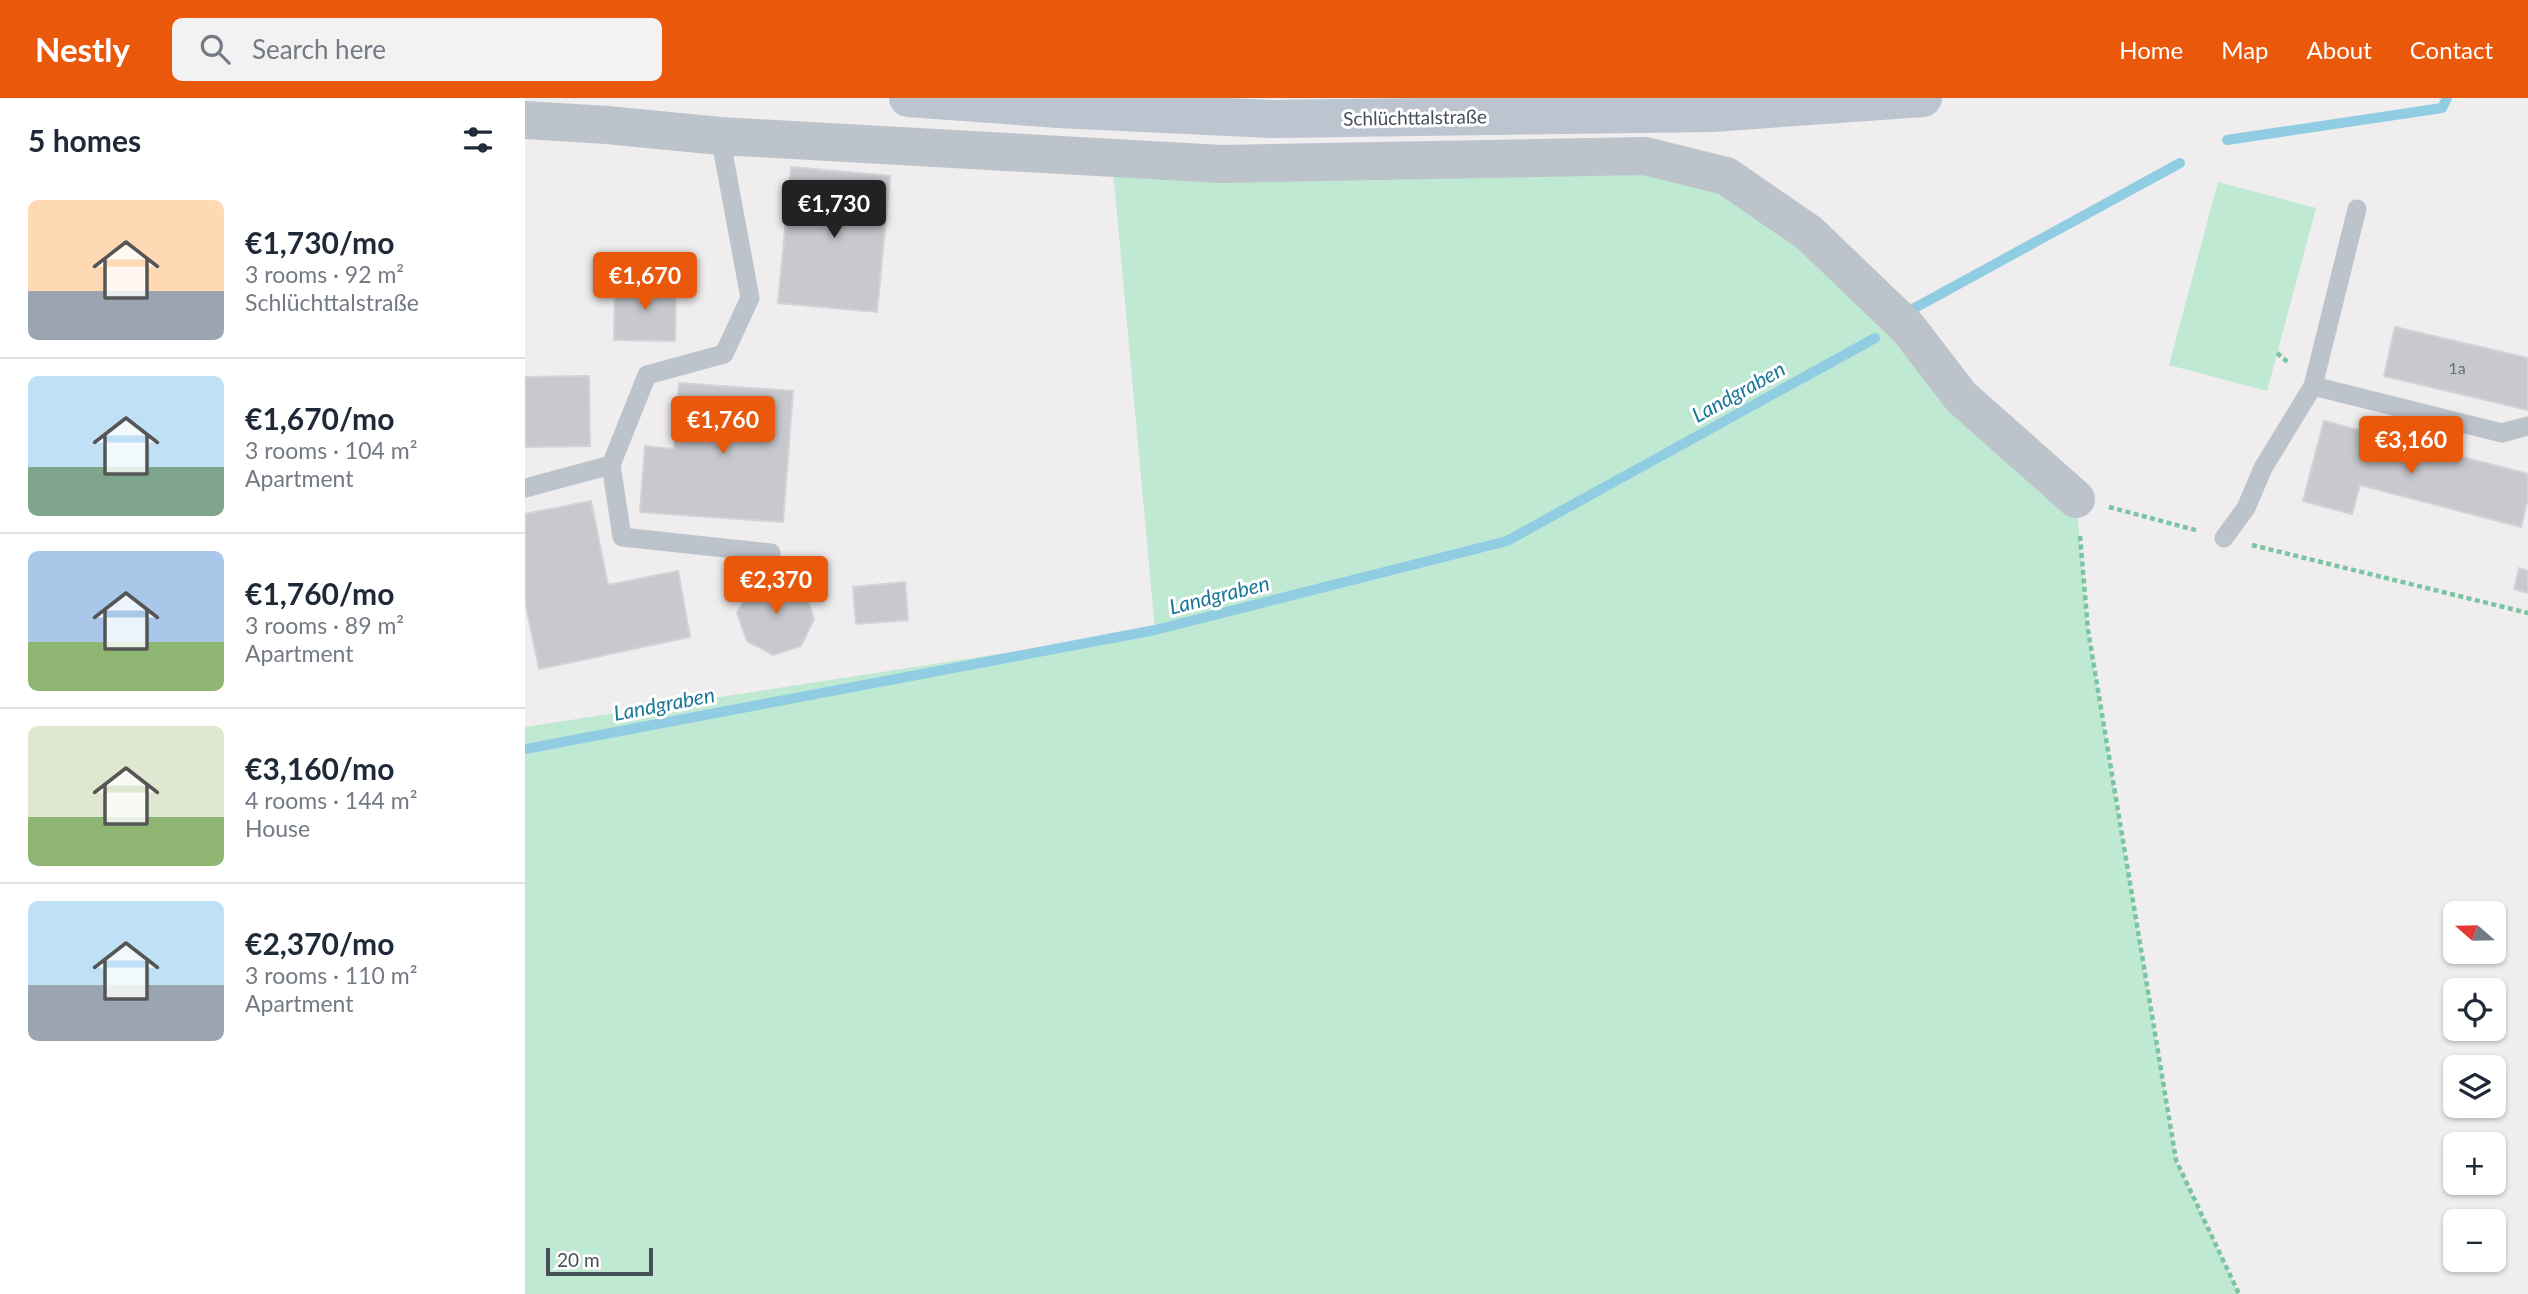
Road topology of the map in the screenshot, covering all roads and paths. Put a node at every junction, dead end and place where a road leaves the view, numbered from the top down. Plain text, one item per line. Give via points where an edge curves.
1 (908, 98) edge
2 (1923, 98) edge
3 (525, 120) edge
4 (720, 136) junction
5 (2357, 209) dead end
6 (2313, 386) junction
7 (2528, 426) edge
8 (611, 465) junction
9 (525, 488) edge
10 (2076, 499) junction
11 (2224, 538) junction
12 (771, 553) dead end
13 (2528, 613) edge
14 (2239, 1294) edge

1 - 2 main road, Schlüchttalstraße via 1271,119 1711,113
3 - 4 street
4 - 8 lane via 750,298 724,355 647,375
4 - 10 street via 1222,163 1645,156 1726,176 1809,233 1908,328 1961,397
5 - 6 lane
6 - 7 lane via 2502,433
6 - 11 lane via 2263,468 2246,509
8 - 9 lane
8 - 12 lane via 622,537
10 - 11 path
10 - 14 path via 2088,630 2176,1160
11 - 13 path

